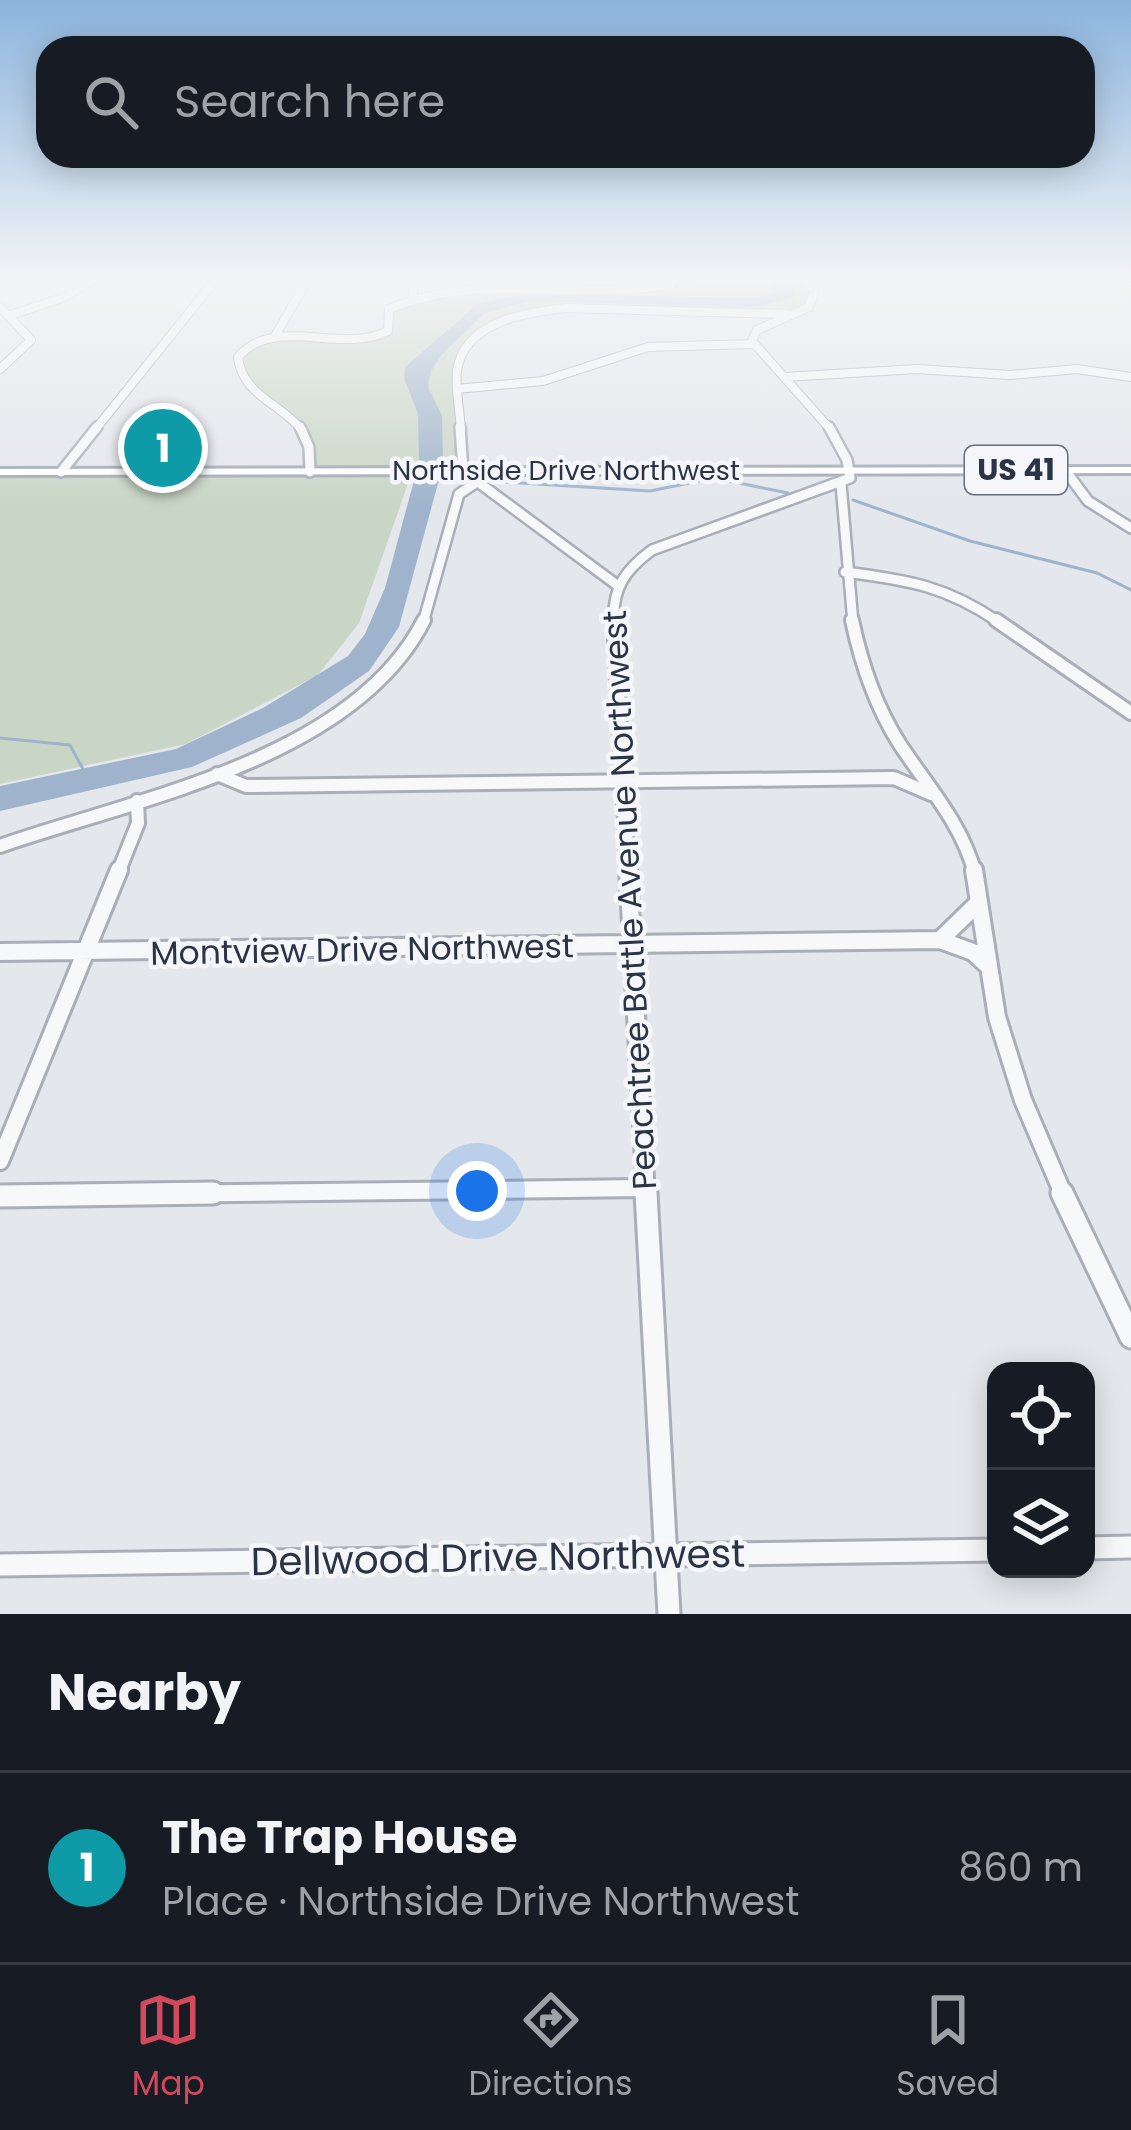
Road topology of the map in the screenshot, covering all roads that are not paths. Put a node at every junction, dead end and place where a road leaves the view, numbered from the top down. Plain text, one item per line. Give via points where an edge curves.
1 (156, 354) edge
2 (241, 354) edge
3 (464, 354) edge
4 (625, 354) edge
5 (763, 354) edge
6 (785, 377) junction
7 (1131, 377) edge
8 (457, 389) junction
9 (1065, 470) junction
10 (1131, 470) edge
11 (456, 471) junction
12 (0, 472) edge
13 (61, 472) junction
14 (310, 472) junction
15 (842, 480) junction
16 (477, 482) junction
17 (1131, 528) edge
18 (844, 572) junction
19 (617, 585) junction
20 (1131, 713) edge
21 (907, 757) junction
22 (217, 774) junction
23 (894, 778) junction
24 (622, 783) junction
25 (932, 794) junction
26 (137, 801) junction
27 (0, 846) edge
28 (978, 903) junction
29 (940, 940) junction
30 (631, 946) junction
31 (86, 951) junction
32 (0, 952) edge
33 (986, 964) junction
34 (0, 1161) edge
35 (643, 1188) junction
36 (0, 1196) edge
37 (1131, 1337) edge
38 (1131, 1547) edge
39 (1095, 1548) edge
40 (987, 1550) edge
41 (664, 1555) junction
42 (0, 1565) edge
43 (666, 1612) edge

1 - 13 street
2 - 14 street via 237,368 248,385 305,430
3 - 8 street
4 - 8 street via 543,381
5 - 6 street
6 - 7 street via 917,369
6 - 15 street via 834,438
8 - 11 street
9 - 10 main road, US 41
9 - 15 main road, US 41 via 882,470
9 - 17 street via 1088,501
11 - 14 main road, Northside Drive Northwest
11 - 15 main road, Northside Drive Northwest via 822,470
11 - 16 street
12 - 13 main road, Northside Drive Northwest
13 - 14 main road, Northside Drive Northwest
15 - 18 street
15 - 19 street, Peachtree Battle Avenue Northwest via 668,542
16 - 19 street
16 - 22 street via 459,494 422,623 395,662 312,728
18 - 20 street via 915,580 961,596
18 - 21 street via 859,656
19 - 24 street, Peachtree Battle Avenue Northwest
21 - 23 street
21 - 25 street
22 - 24 street via 246,786
22 - 26 street
23 - 24 street
23 - 25 street
24 - 30 street, Peachtree Battle Avenue Northwest
25 - 28 street via 970,854
26 - 27 street
26 - 31 street via 138,823
28 - 29 street
28 - 33 street
29 - 30 street, Montview Drive Northwest
29 - 33 street, Montview Drive Northwest
30 - 31 street, Montview Drive Northwest
30 - 35 street, Peachtree Battle Avenue Northwest
31 - 32 street, Montview Drive Northwest
31 - 34 street
33 - 37 street via 1032,1127
35 - 36 street
35 - 41 street, Peachtree Battle Avenue Northwest
38 - 39 street
40 - 41 street, Dellwood Drive Northwest
41 - 42 street, Dellwood Drive Northwest
41 - 43 street, Peachtree Battle Avenue Northwest

